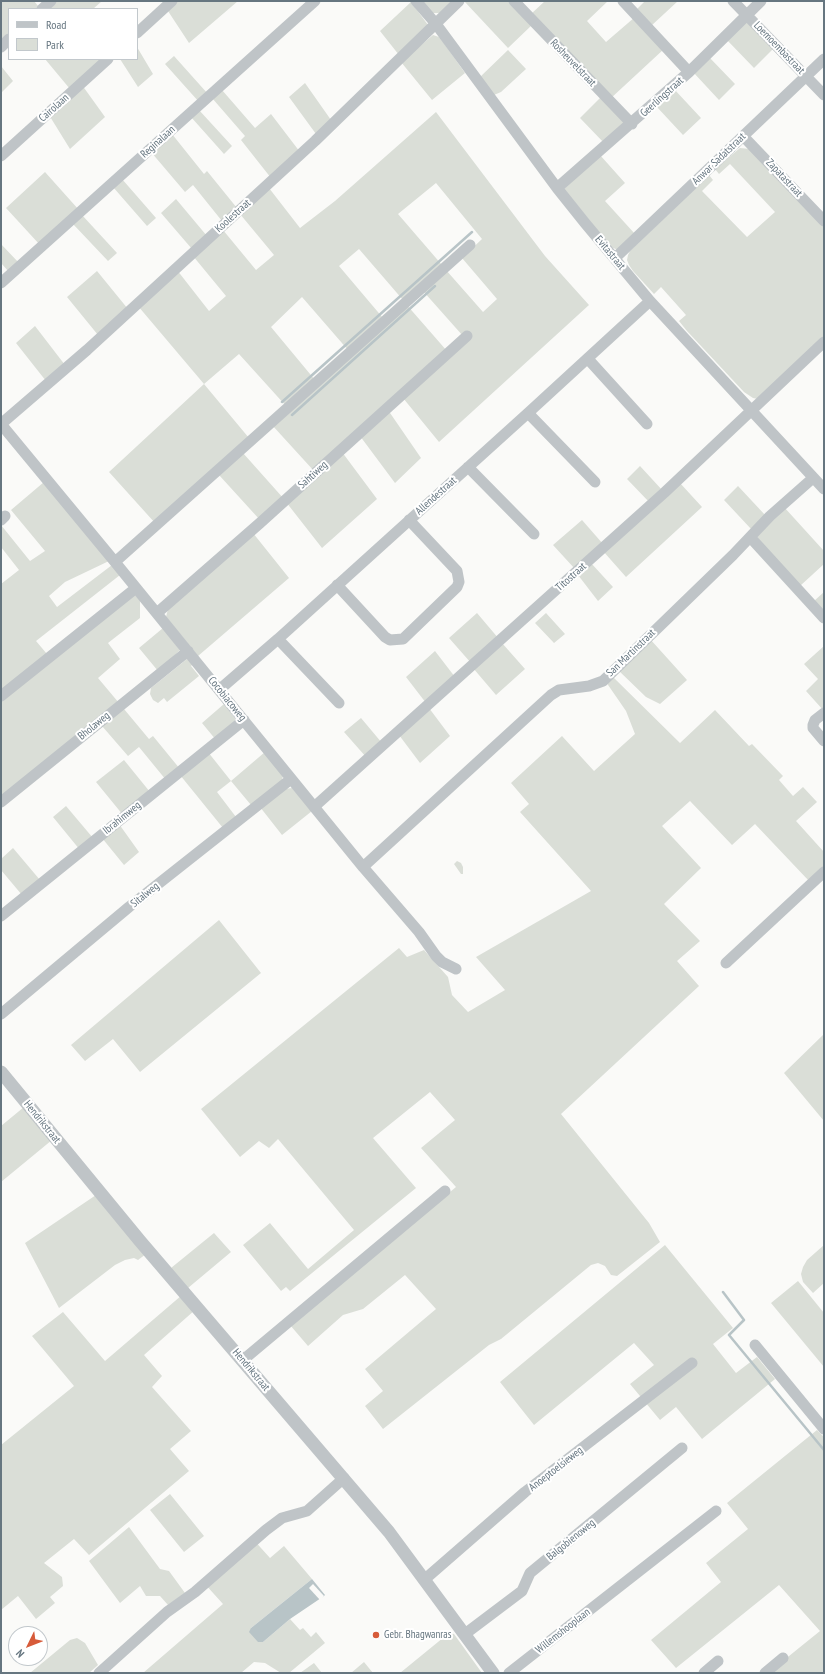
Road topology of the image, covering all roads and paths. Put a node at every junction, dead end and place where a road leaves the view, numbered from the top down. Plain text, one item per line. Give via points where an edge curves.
1 (51, 1) edge
2 (172, 1) edge
3 (315, 1) edge
4 (416, 1) edge
5 (459, 1) edge
6 (514, 1) edge
7 (623, 1) edge
8 (733, 1) edge
9 (761, 1) edge
10 (43, 8) edge
11 (747, 15) junction
12 (436, 24) junction
13 (138, 32) edge
14 (824, 59) edge
15 (107, 60) edge
16 (689, 72) junction
17 (806, 76) junction
18 (824, 95) edge
19 (632, 124) junction
20 (743, 136) junction
21 (1, 156) edge
22 (557, 188) junction
23 (824, 221) edge
24 (470, 245) dead end
25 (615, 258) junction
26 (1, 283) edge
27 (650, 301) junction
28 (467, 336) dead end
29 (822, 348) edge
30 (588, 359) junction
31 (752, 410) junction
32 (528, 413) junction
33 (1, 424) edge
34 (647, 424) dead end
35 (468, 467) junction
36 (813, 478) junction
37 (595, 482) dead end
38 (824, 489) edge
39 (409, 520) junction
40 (534, 534) dead end
41 (750, 537) junction
42 (116, 562) junction
43 (337, 586) junction
44 (136, 588) junction
45 (157, 613) junction
46 (824, 618) edge
47 (278, 638) junction
48 (188, 651) junction
49 (219, 690) junction
50 (1, 696) edge
51 (339, 703) dead end
52 (824, 713) edge
53 (244, 720) junction
54 (824, 741) edge
55 (291, 779) junction
56 (1, 802) edge
57 (314, 807) junction
58 (362, 867) junction
59 (824, 872) edge
60 (1, 916) edge
61 (726, 963) dead end
62 (456, 969) dead end
63 (1, 1014) edge
64 (1, 1072) edge
65 (445, 1191) dead end
66 (755, 1345) dead end
67 (243, 1360) junction
68 (692, 1363) dead end
69 (824, 1429) edge
70 (682, 1448) dead end
71 (344, 1478) junction
72 (716, 1511) dead end
73 (424, 1580) junction
74 (465, 1634) junction
75 (783, 1658) dead end
76 (718, 1661) dead end
77 (99, 1673) edge
78 (494, 1673) edge
79 (509, 1673) edge
80 (704, 1673) edge
81 (765, 1673) edge

1 - 10 street
2 - 13 street
3 - 26 street, Reginalaan
4 - 12 street, Evitastraat
5 - 12 street, Koolestraat
6 - 19 street, Rosheuvelstraat
7 - 16 street
8 - 11 street, Loemoembastraat
9 - 11 street, Geerlingstraat
11 - 16 street, Geerlingstraat
11 - 17 street, Loemoembastraat
12 - 22 street, Evitastraat
12 - 33 street, Koolestraat via 283,170 87,350
14 - 17 street, Anwar Sadatstraat
15 - 21 street, Cairolaan
16 - 19 street, Geerlingstraat
17 - 18 street, Loemoembastraat
17 - 20 street, Anwar Sadatstraat
19 - 22 street, Geerlingstraat
20 - 23 street, Zapatastraat
20 - 25 street, Anwar Sadatstraat
22 - 25 street, Evitastraat
24 - 42 street
25 - 27 street, Evitastraat
27 - 30 street, Allendestraat
27 - 31 street, Evitastraat
28 - 45 street, Sahtiweg
29 - 31 street, Titostraat
30 - 32 street, Allendestraat
30 - 34 street
31 - 36 street, Evitastraat
31 - 57 street, Titostraat via 659,498
32 - 35 street, Allendestraat
32 - 37 street
33 - 42 street, Cocobiacoweg
35 - 39 street, Allendestraat
35 - 40 street
36 - 38 street, Evitastraat
36 - 41 street, San Martinstraat
39 - 43 street, Allendestraat
39 - 43 street via 457,571 459,582 457,587 402,639 390,640 385,637
41 - 46 street
41 - 58 street, San Martinstraat via 603,681 589,686 559,690 551,695
42 - 44 street, Cocobiacoweg
43 - 47 street, Allendestraat
44 - 45 street, Cocobiacoweg
44 - 50 street
45 - 48 street, Cocobiacoweg
47 - 49 street, Allendestraat
47 - 51 street
48 - 49 street, Cocobiacoweg
48 - 56 street, Bholaweg
49 - 53 street, Cocobiacoweg
52 - 54 street via 813,725
53 - 55 street, Cocobiacoweg
53 - 60 street, Ibrahimweg
55 - 57 street, Cocobiacoweg
55 - 63 street, Sitalweg via 129,907
57 - 58 street, Cocobiacoweg
58 - 62 street, Cocobiacoweg via 419,932 436,956
59 - 61 street
64 - 67 street, Hendrikstraat via 140,1241
65 - 67 street
66 - 69 street
67 - 71 street, Hendrikstraat
68 - 73 street, Anoeptoelsieweg via 526,1492
70 - 74 street, Balgobienoweg via 530,1573 522,1591
71 - 73 street, Hendrikstraat via 389,1532
71 - 77 street via 308,1511 282,1518 266,1530 195,1592 167,1612
72 - 79 street, Willemshooplaan
73 - 74 street, Hendrikstraat
74 - 78 street, Hendrikstraat
75 - 81 street
76 - 80 street

